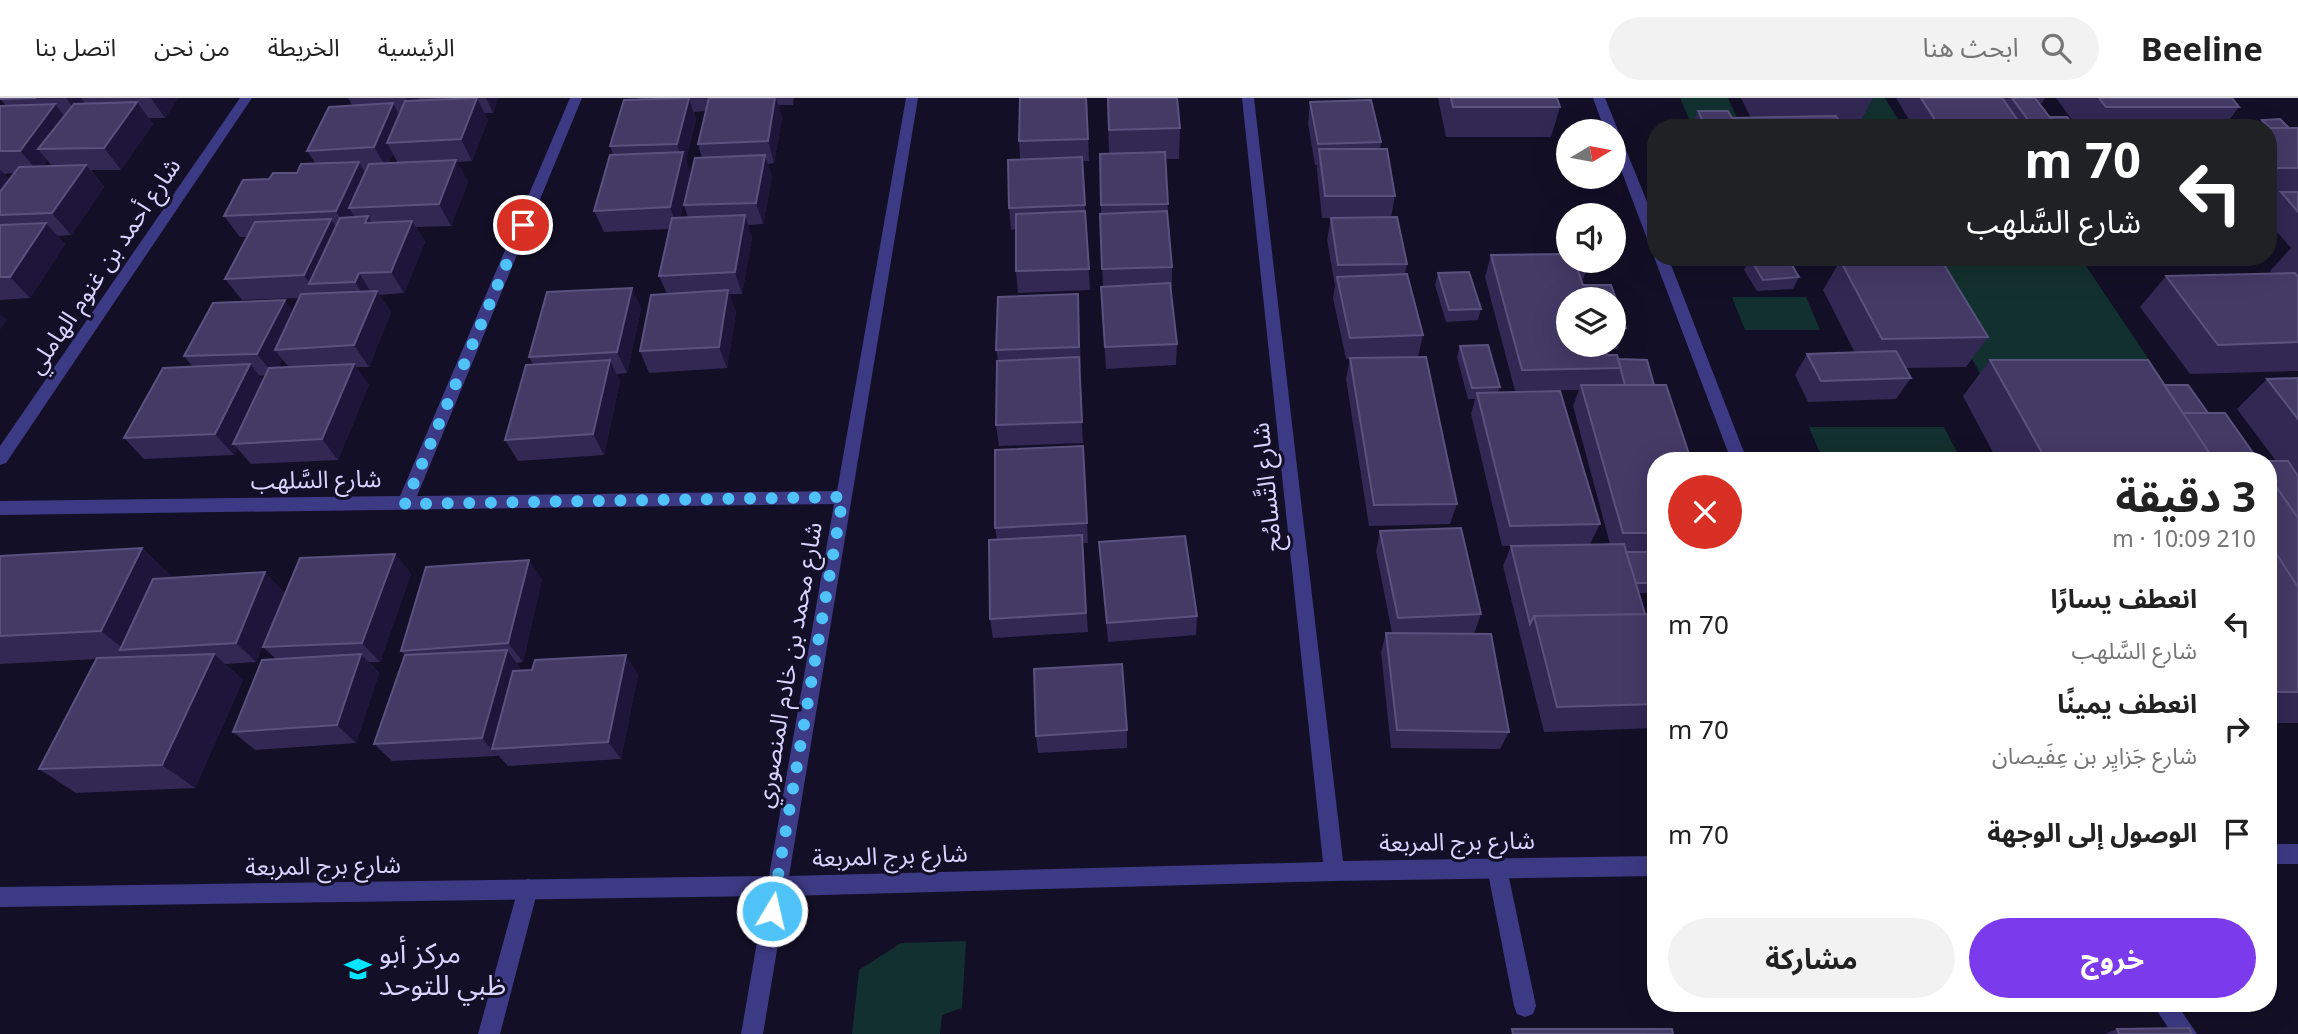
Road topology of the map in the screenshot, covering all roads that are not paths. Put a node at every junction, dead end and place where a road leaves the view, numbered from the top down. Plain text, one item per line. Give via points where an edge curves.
1 (246, 98) edge
2 (576, 98) edge
3 (912, 98) edge
4 (1248, 98) edge
5 (1599, 98) edge
6 (1607, 119) edge
7 (1626, 167) edge
8 (1647, 221) edge
9 (1664, 266) edge
10 (1736, 452) edge
11 (0, 459) edge
12 (843, 497) junction
13 (405, 504) junction
14 (0, 508) edge
15 (2277, 854) edge
16 (2298, 854) edge
17 (1647, 866) edge
18 (1497, 868) junction
19 (1334, 871) junction
20 (776, 886) junction
21 (528, 889) junction
22 (0, 897) edge
23 (1525, 1006) dead end
24 (2170, 1012) edge
25 (489, 1034) edge
26 (752, 1034) edge
27 (2186, 1034) edge

1 - 11 street, شارع أحمد بن غنوم الهاملي
2 - 13 street
3 - 12 street, شارع محمد بن خادم المنصوري
4 - 19 street, شارع التَّسامُح
5 - 6 street
7 - 8 street
9 - 10 street
12 - 13 street, شارع السَّلهب
12 - 20 street, شارع محمد بن خادم المنصوري
13 - 14 street, شارع السَّلهب
15 - 16 street
17 - 18 street, شارع برج المربعة
18 - 19 street, شارع برج المربعة
18 - 23 street
19 - 20 street, شارع برج المربعة
20 - 21 street, شارع برج المربعة
20 - 26 street, شارع محمد بن خادم المنصوري
21 - 22 street, شارع برج المربعة
21 - 25 street
24 - 27 street

